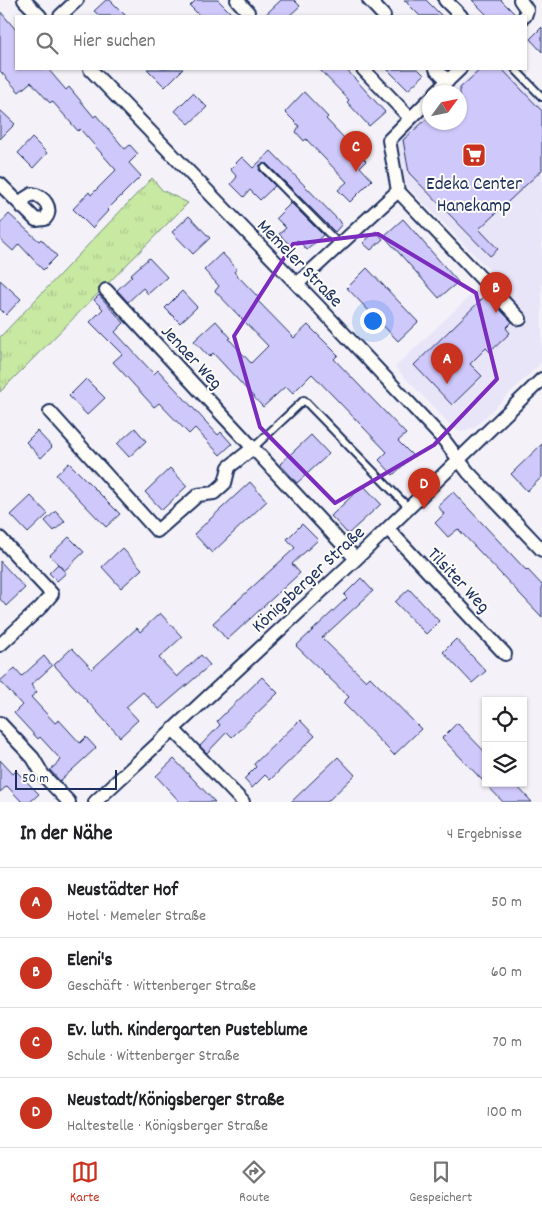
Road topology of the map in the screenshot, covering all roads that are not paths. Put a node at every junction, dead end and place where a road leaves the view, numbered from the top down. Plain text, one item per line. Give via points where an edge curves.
1 (24, 0) edge
2 (77, 0) edge
3 (237, 0) edge
4 (368, 0) edge
5 (446, 0) edge
6 (520, 0) edge
7 (248, 12) dead end
8 (39, 15) edge
9 (61, 15) edge
10 (383, 15) edge
11 (460, 15) edge
12 (525, 15) edge
13 (91, 70) edge
14 (364, 70) edge
15 (437, 70) edge
16 (459, 70) edge
17 (516, 70) edge
18 (448, 81) junction
19 (444, 85) edge
20 (542, 97) edge
21 (422, 107) edge
22 (410, 118) junction
23 (264, 168) dead end
24 (0, 184) edge
25 (398, 191) junction
26 (23, 208) dead end
27 (340, 244) junction
28 (297, 284) junction
29 (106, 290) dead end
30 (520, 319) dead end
31 (542, 379) edge
32 (50, 412) dead end
33 (253, 448) junction
34 (459, 458) junction
35 (409, 508) junction
36 (388, 529) junction
37 (0, 538) edge
38 (542, 550) edge
39 (356, 559) junction
40 (0, 645) edge
41 (505, 654) dead end
42 (0, 723) edge
43 (173, 729) junction
44 (69, 802) edge
45 (95, 802) edge
46 (243, 802) edge

1 - 8 street
2 - 9 street
3 - 7 street
4 - 10 street
5 - 11 street
6 - 12 street
13 - 28 street, Memeler Straße
14 - 22 street
15 - 18 street
16 - 18 street
17 - 20 lane
18 - 19 street
21 - 22 street
22 - 25 street via 389,140
23 - 27 lane
24 - 26 street
25 - 27 street
25 - 30 street
27 - 28 street
28 - 34 street, Memeler Straße
29 - 33 street, Jenaer Weg
31 - 34 street, Königsberger Straße
32 - 33 street via 158,530 198,495 214,493 226,483 229,467
33 - 35 lane via 304,400
33 - 39 street, Jenaer Weg
34 - 35 street, Königsberger Straße
34 - 38 street, Memeler Straße via 468,472
35 - 36 street, Königsberger Straße
36 - 39 street, Königsberger Straße
36 - 41 street, Tilsiter Weg
37 - 40 street via 52,594
39 - 43 street, Königsberger Straße
42 - 44 street
43 - 45 street, Königsberger Straße
43 - 46 street

